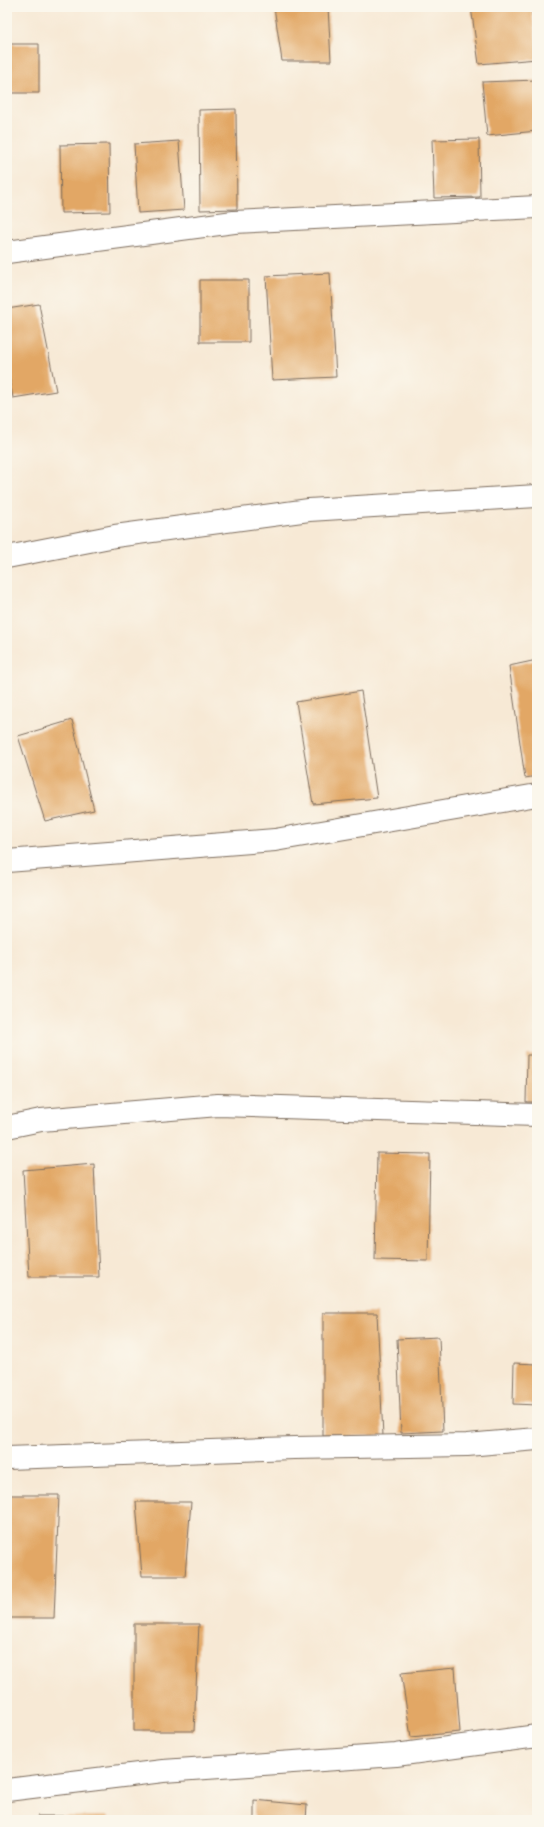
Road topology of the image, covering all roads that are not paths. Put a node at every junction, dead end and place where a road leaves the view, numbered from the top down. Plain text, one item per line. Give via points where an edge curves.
1 (537, 206) edge
2 (7, 252) edge
3 (537, 496) edge
4 (7, 557) edge
5 (537, 795) edge
6 (7, 860) edge
7 (537, 1115) edge
8 (7, 1127) edge
9 (537, 1439) edge
10 (7, 1458) edge
11 (537, 1736) edge
12 (7, 1790) edge

1 - 2 street via 234,222
3 - 4 street via 309,510 115,536
5 - 6 street via 275,840
7 - 8 street via 218,1105 42,1120
9 - 10 street via 467,1445
11 - 12 street via 396,1755 163,1771

